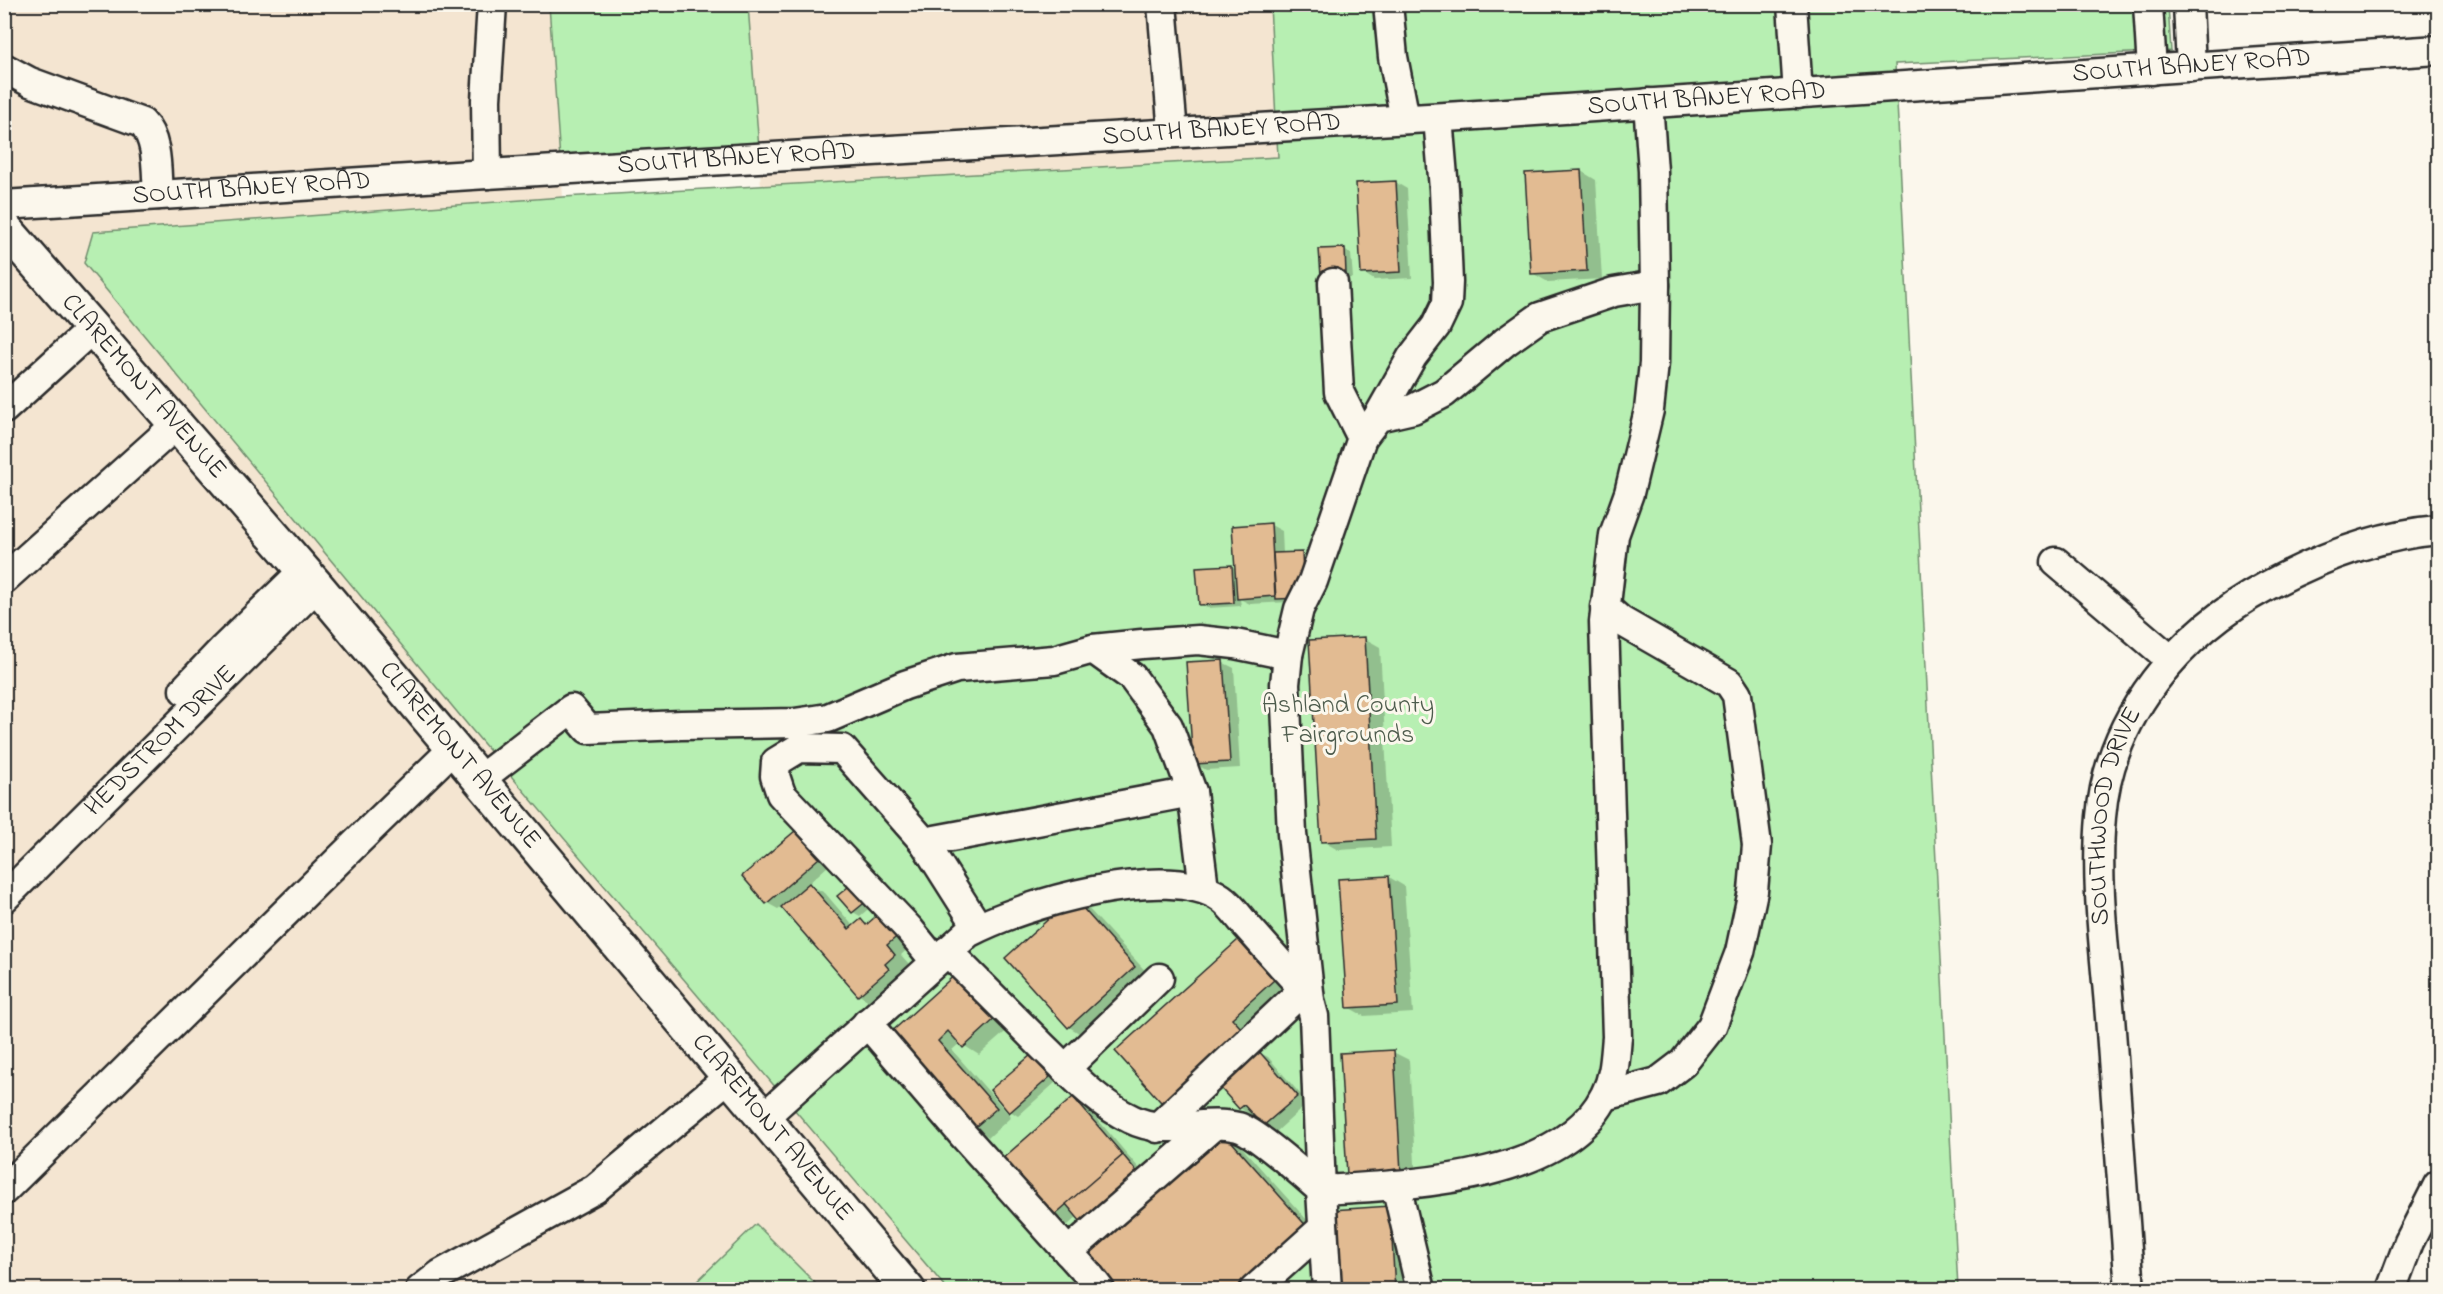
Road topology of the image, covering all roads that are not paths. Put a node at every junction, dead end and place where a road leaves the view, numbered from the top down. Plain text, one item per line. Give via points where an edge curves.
1 (492, 4) edge
2 (1162, 4) edge
3 (1388, 4) edge
4 (1792, 4) edge
5 (2148, 4) edge
6 (2187, 4) edge
7 (2439, 50) edge
8 (2191, 67) junction
9 (4, 69) edge
10 (2152, 70) junction
11 (1798, 94) junction
12 (1648, 104) junction
13 (1438, 118) junction
14 (1405, 119) junction
15 (1173, 133) junction
16 (487, 174) junction
17 (158, 195) junction
18 (4, 206) edge
19 (4, 227) edge
20 (1333, 283) dead end
21 (1655, 285) junction
22 (93, 328) junction
23 (4, 409) edge
24 (178, 423) junction
25 (1370, 427) junction
26 (2439, 530) edge
27 (2056, 562) dead end
28 (310, 578) junction
29 (4, 579) edge
30 (1605, 608) junction
31 (1093, 649) junction
32 (1288, 655) junction
33 (2171, 660) junction
34 (864, 704) junction
35 (759, 723) junction
36 (799, 748) junction
37 (453, 749) junction
38 (842, 749) junction
39 (479, 780) junction
40 (1192, 792) junction
41 (924, 842) junction
42 (4, 876) edge
43 (1204, 888) junction
44 (4, 897) edge
45 (978, 927) junction
46 (941, 956) junction
47 (1159, 978) dead end
48 (1307, 995) junction
49 (867, 1023) junction
50 (1065, 1069) junction
51 (729, 1077) junction
52 (1605, 1096) junction
53 (764, 1117) junction
54 (1214, 1125) junction
55 (1157, 1128) junction
56 (1396, 1185) junction
57 (2439, 1185) edge
58 (4, 1190) edge
59 (1321, 1190) junction
60 (1323, 1228) junction
61 (1068, 1252) junction
62 (420, 1290) edge
63 (908, 1290) edge
64 (1100, 1290) edge
65 (1254, 1290) edge
66 (1327, 1290) edge
67 (1420, 1290) edge
68 (2130, 1290) edge
69 (2391, 1290) edge

1 - 16 street via 486,100
2 - 15 street
3 - 14 street
4 - 11 street
5 - 10 street
6 - 8 street
7 - 8 street, SOUTH BANEY ROAD
8 - 10 street, SOUTH BANEY ROAD
9 - 17 street via 142,123 150,132 153,145
10 - 11 street, SOUTH BANEY ROAD
11 - 12 street, SOUTH BANEY ROAD
12 - 13 street, SOUTH BANEY ROAD
12 - 21 street
13 - 14 street, SOUTH BANEY ROAD
13 - 25 street via 1447,303
14 - 15 street, SOUTH BANEY ROAD
15 - 16 street, SOUTH BANEY ROAD
16 - 17 street, SOUTH BANEY ROAD
17 - 18 street, SOUTH BANEY ROAD
19 - 22 main road, CLAREMONT AVENUE
20 - 25 street via 1340,392
21 - 25 street via 1614,292 1540,317 1444,393
21 - 30 street via 1649,410 1629,493 1614,535
22 - 23 street
22 - 24 main road, CLAREMONT AVENUE
24 - 28 main road, CLAREMONT AVENUE
24 - 29 street
25 - 32 street via 1299,609
26 - 33 street, SOUTHWOOD DRIVE via 2363,544 2291,572 2247,596 2199,632
27 - 33 street
28 - 37 main road, CLAREMONT AVENUE
28 - 42 street, HEDSTROM DRIVE via 224,648
28 - 44 street, HEDSTROM DRIVE
30 - 52 street via 1617,1037 1614,1074
30 - 52 street via 1729,683 1737,695 1756,845 1753,891 1740,952 1712,1026 1683,1063 1658,1082
31 - 32 street via 1198,640
31 - 34 street via 1054,660 957,668
31 - 40 street via 1131,677 1168,726
32 - 48 street via 1284,712
33 - 68 street, SOUTHWOOD DRIVE via 2129,721 2112,764 2101,816 2102,907
34 - 35 street via 828,718
34 - 38 street via 850,720
35 - 36 street
35 - 39 street via 588,729 571,709
36 - 38 street
36 - 46 street via 776,762 775,776 781,794 909,928
37 - 39 main road, CLAREMONT AVENUE
37 - 58 street
38 - 41 street
39 - 51 main road, CLAREMONT AVENUE
40 - 41 street
40 - 43 street
41 - 45 street
43 - 45 street via 1173,884 1098,890 1032,905
43 - 48 street via 1223,899
45 - 46 street
46 - 49 street
46 - 50 street
47 - 50 street
48 - 55 street
48 - 59 street via 1314,1016
49 - 53 street
49 - 61 street
50 - 55 street via 1106,1106
51 - 53 main road, CLAREMONT AVENUE
51 - 62 street via 595,1189 441,1274
52 - 56 street via 1575,1133 1520,1161
53 - 63 main road, CLAREMONT AVENUE
54 - 55 street
54 - 59 street via 1240,1127
54 - 61 street
56 - 59 street
56 - 67 street
57 - 69 street via 2409,1242
59 - 60 street
60 - 65 street
60 - 66 street
61 - 64 street

